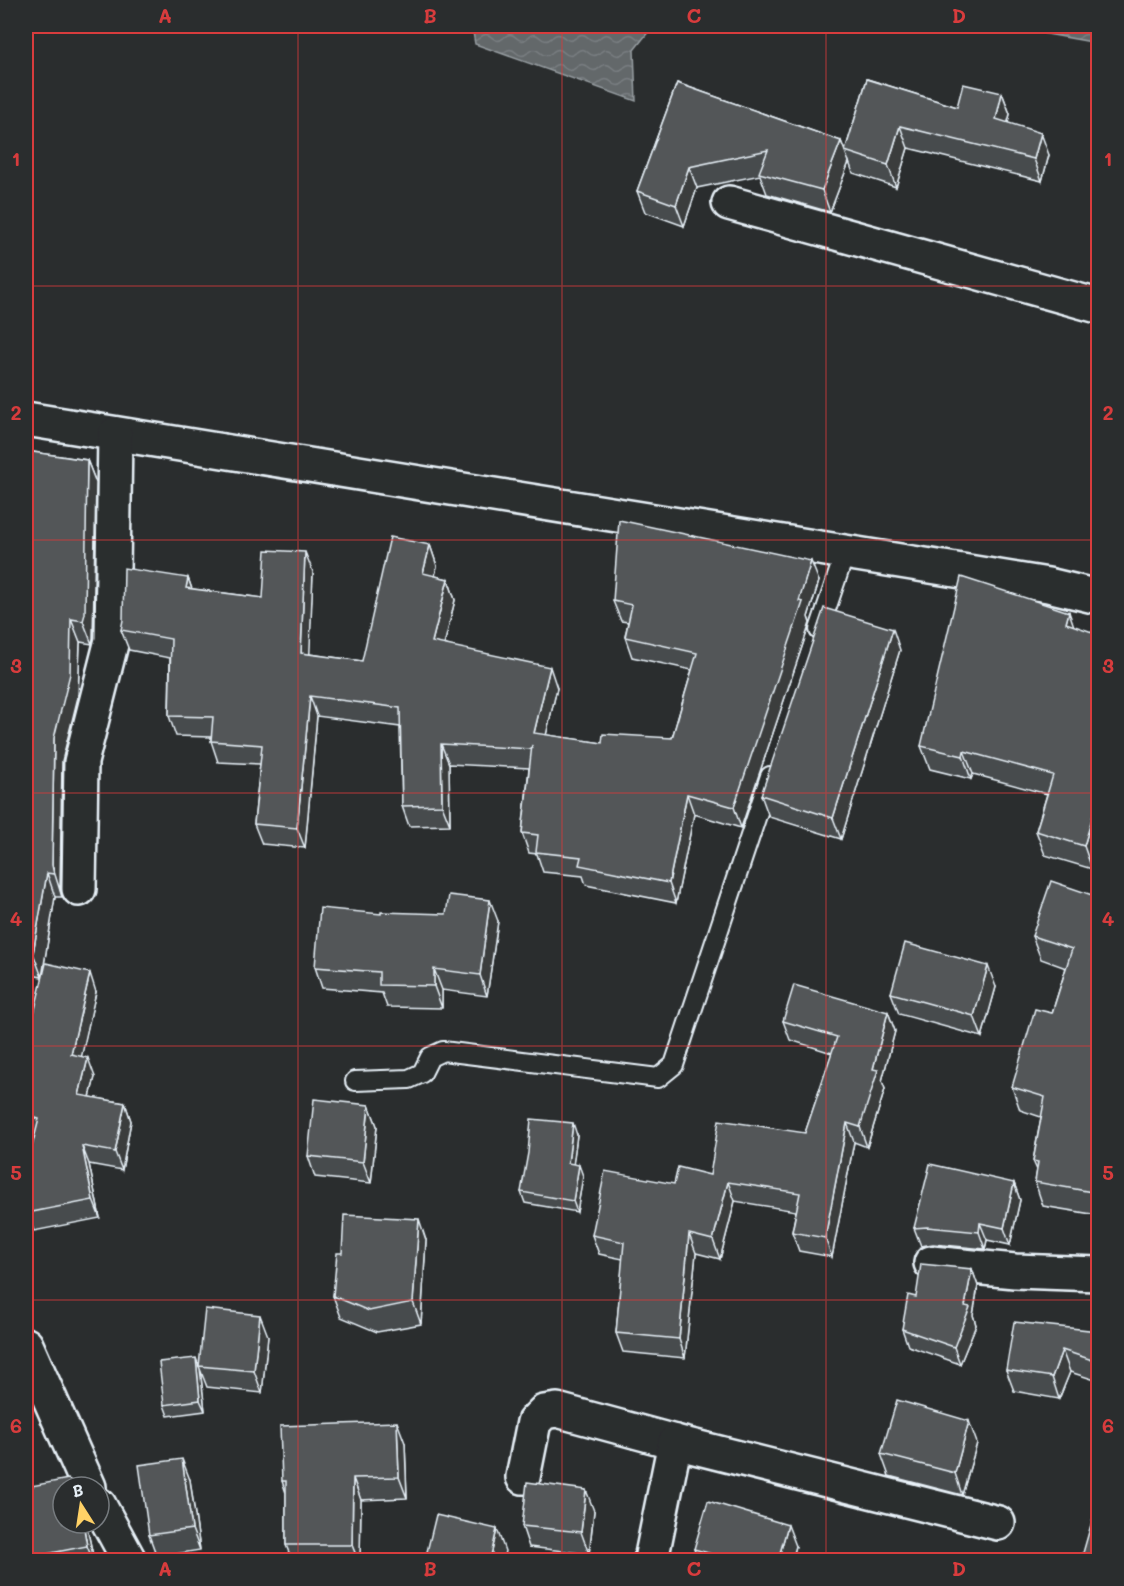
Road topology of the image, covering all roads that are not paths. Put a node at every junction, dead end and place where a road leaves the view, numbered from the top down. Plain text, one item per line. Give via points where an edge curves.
1 (729, 203) dead end
2 (1098, 306) edge
3 (26, 419) edge
4 (115, 434) junction
5 (845, 552) junction
6 (1098, 597) edge
7 (815, 642) edge
8 (774, 764) edge
9 (79, 890) dead end
10 (355, 1081) dead end
11 (931, 1263) edge
12 (1098, 1274) edge
13 (26, 1345) edge
14 (675, 1442) junction
15 (84, 1475) edge
16 (523, 1478) dead end
17 (998, 1523) dead end
18 (111, 1527) edge
19 (129, 1560) edge
20 (651, 1560) edge

1 - 2 street
3 - 4 street
4 - 5 street
4 - 9 street via 112,640 81,762
5 - 6 street via 1048,585
5 - 7 lane
8 - 10 lane via 674,1065 658,1078 443,1051 430,1057 422,1073 409,1079
11 - 12 street
13 - 15 street
14 - 16 street via 557,1410 544,1412 534,1422
14 - 17 street
14 - 20 street
18 - 19 street

